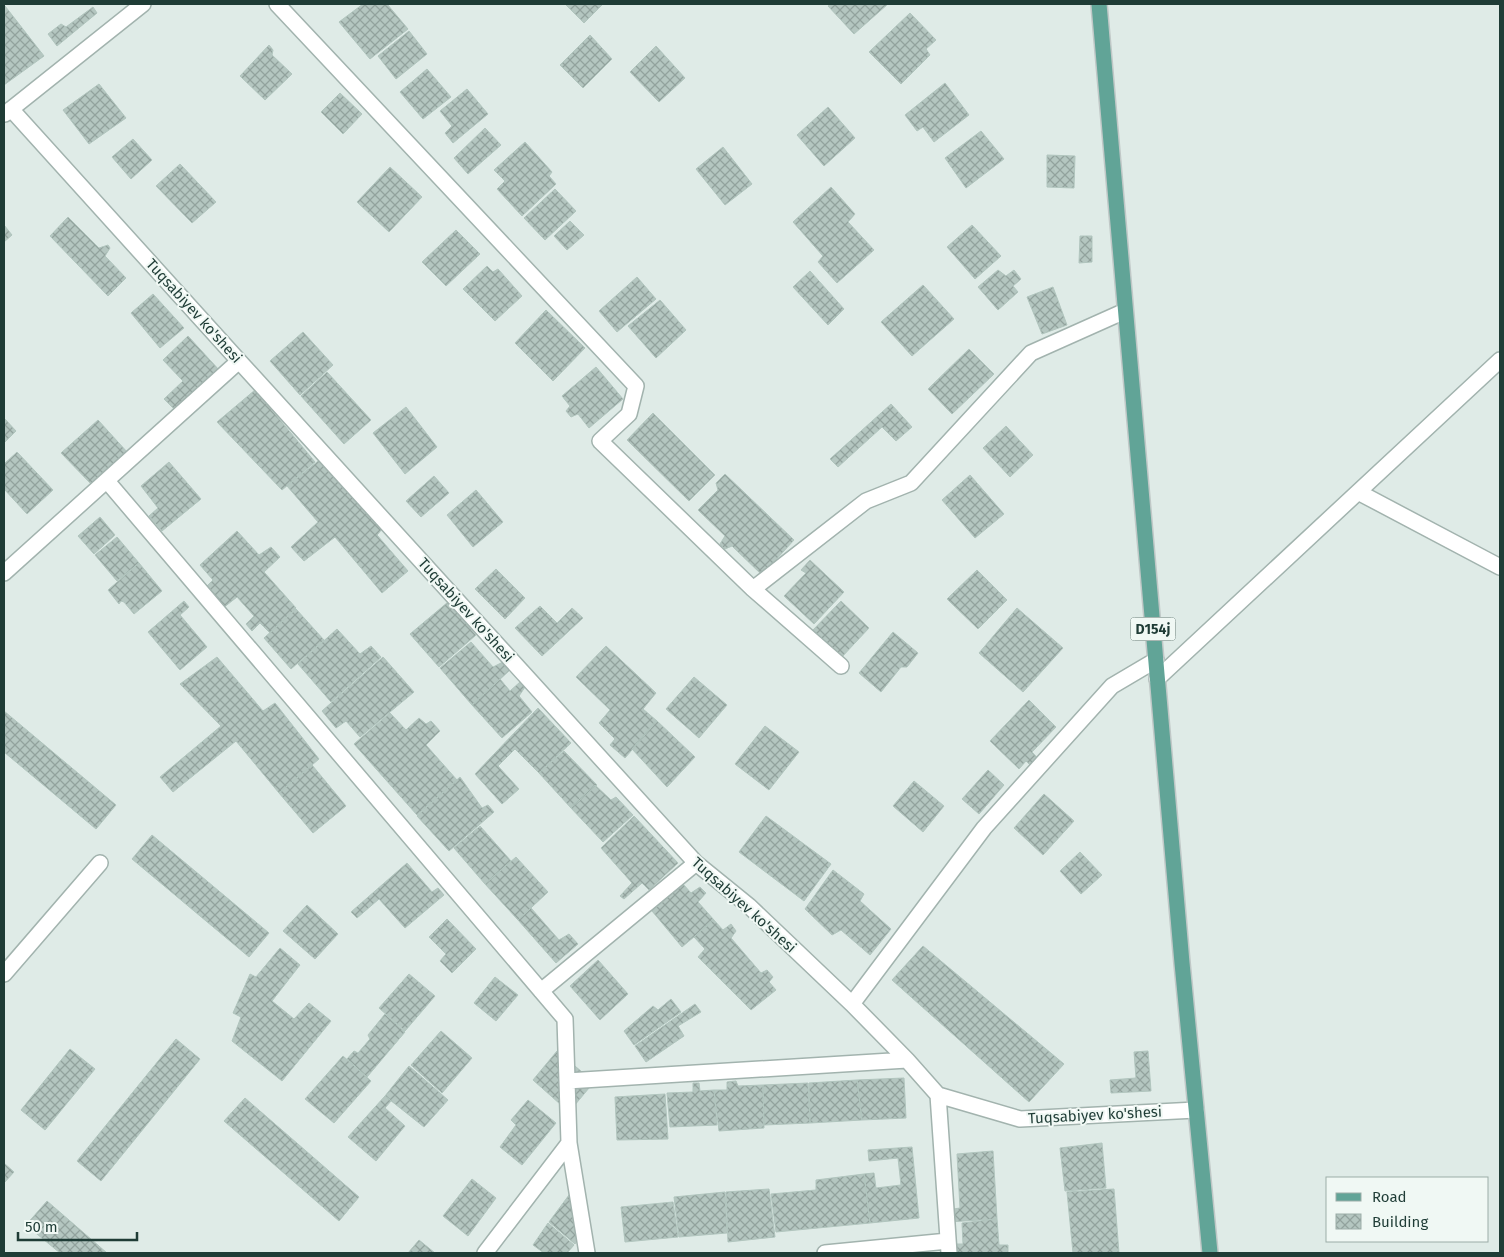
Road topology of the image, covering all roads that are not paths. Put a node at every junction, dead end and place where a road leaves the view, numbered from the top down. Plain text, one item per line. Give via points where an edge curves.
1 (142, 4) edge
2 (277, 4) edge
3 (1099, 4) edge
4 (8, 112) edge
5 (1126, 311) junction
6 (1500, 360) edge
7 (239, 361) junction
8 (107, 481) junction
9 (1358, 492) junction
10 (1500, 567) edge
11 (4, 573) edge
12 (753, 589) junction
13 (1156, 660) junction
14 (841, 666) dead end
15 (1157, 679) junction
16 (100, 863) dead end
17 (696, 863) junction
18 (4, 974) edge
19 (541, 991) junction
20 (852, 1004) junction
21 (907, 1060) junction
22 (567, 1081) junction
23 (938, 1095) junction
24 (1196, 1110) junction
25 (569, 1142) junction
26 (949, 1247) edge
27 (485, 1253) edge
28 (587, 1253) edge
29 (825, 1253) edge
30 (1210, 1253) edge

1 - 4 street
2 - 12 street via 636,386 629,414 600,441
3 - 5 main road, D154j
4 - 7 street, Tuqsabiyev ko'shesi
5 - 12 street via 1031,353 911,483 866,501
5 - 13 main road, D154j
6 - 9 street
7 - 8 street
7 - 17 street, Tuqsabiyev ko'shesi
8 - 11 street
8 - 19 street
9 - 10 street
9 - 15 street
12 - 14 street
13 - 15 main road, D154j
13 - 20 street via 1112,686 984,828
15 - 24 main road, D154j
16 - 18 street
17 - 19 street
17 - 20 street, Tuqsabiyev ko'shesi via 749,906
19 - 22 street via 565,1019
20 - 21 street, Tuqsabiyev ko'shesi
21 - 22 street
21 - 23 street, Tuqsabiyev ko'shesi
22 - 25 street
23 - 24 street, Tuqsabiyev ko'shesi via 1020,1118
23 - 26 street
24 - 30 main road, D154j
25 - 27 street
25 - 28 street
26 - 29 street

